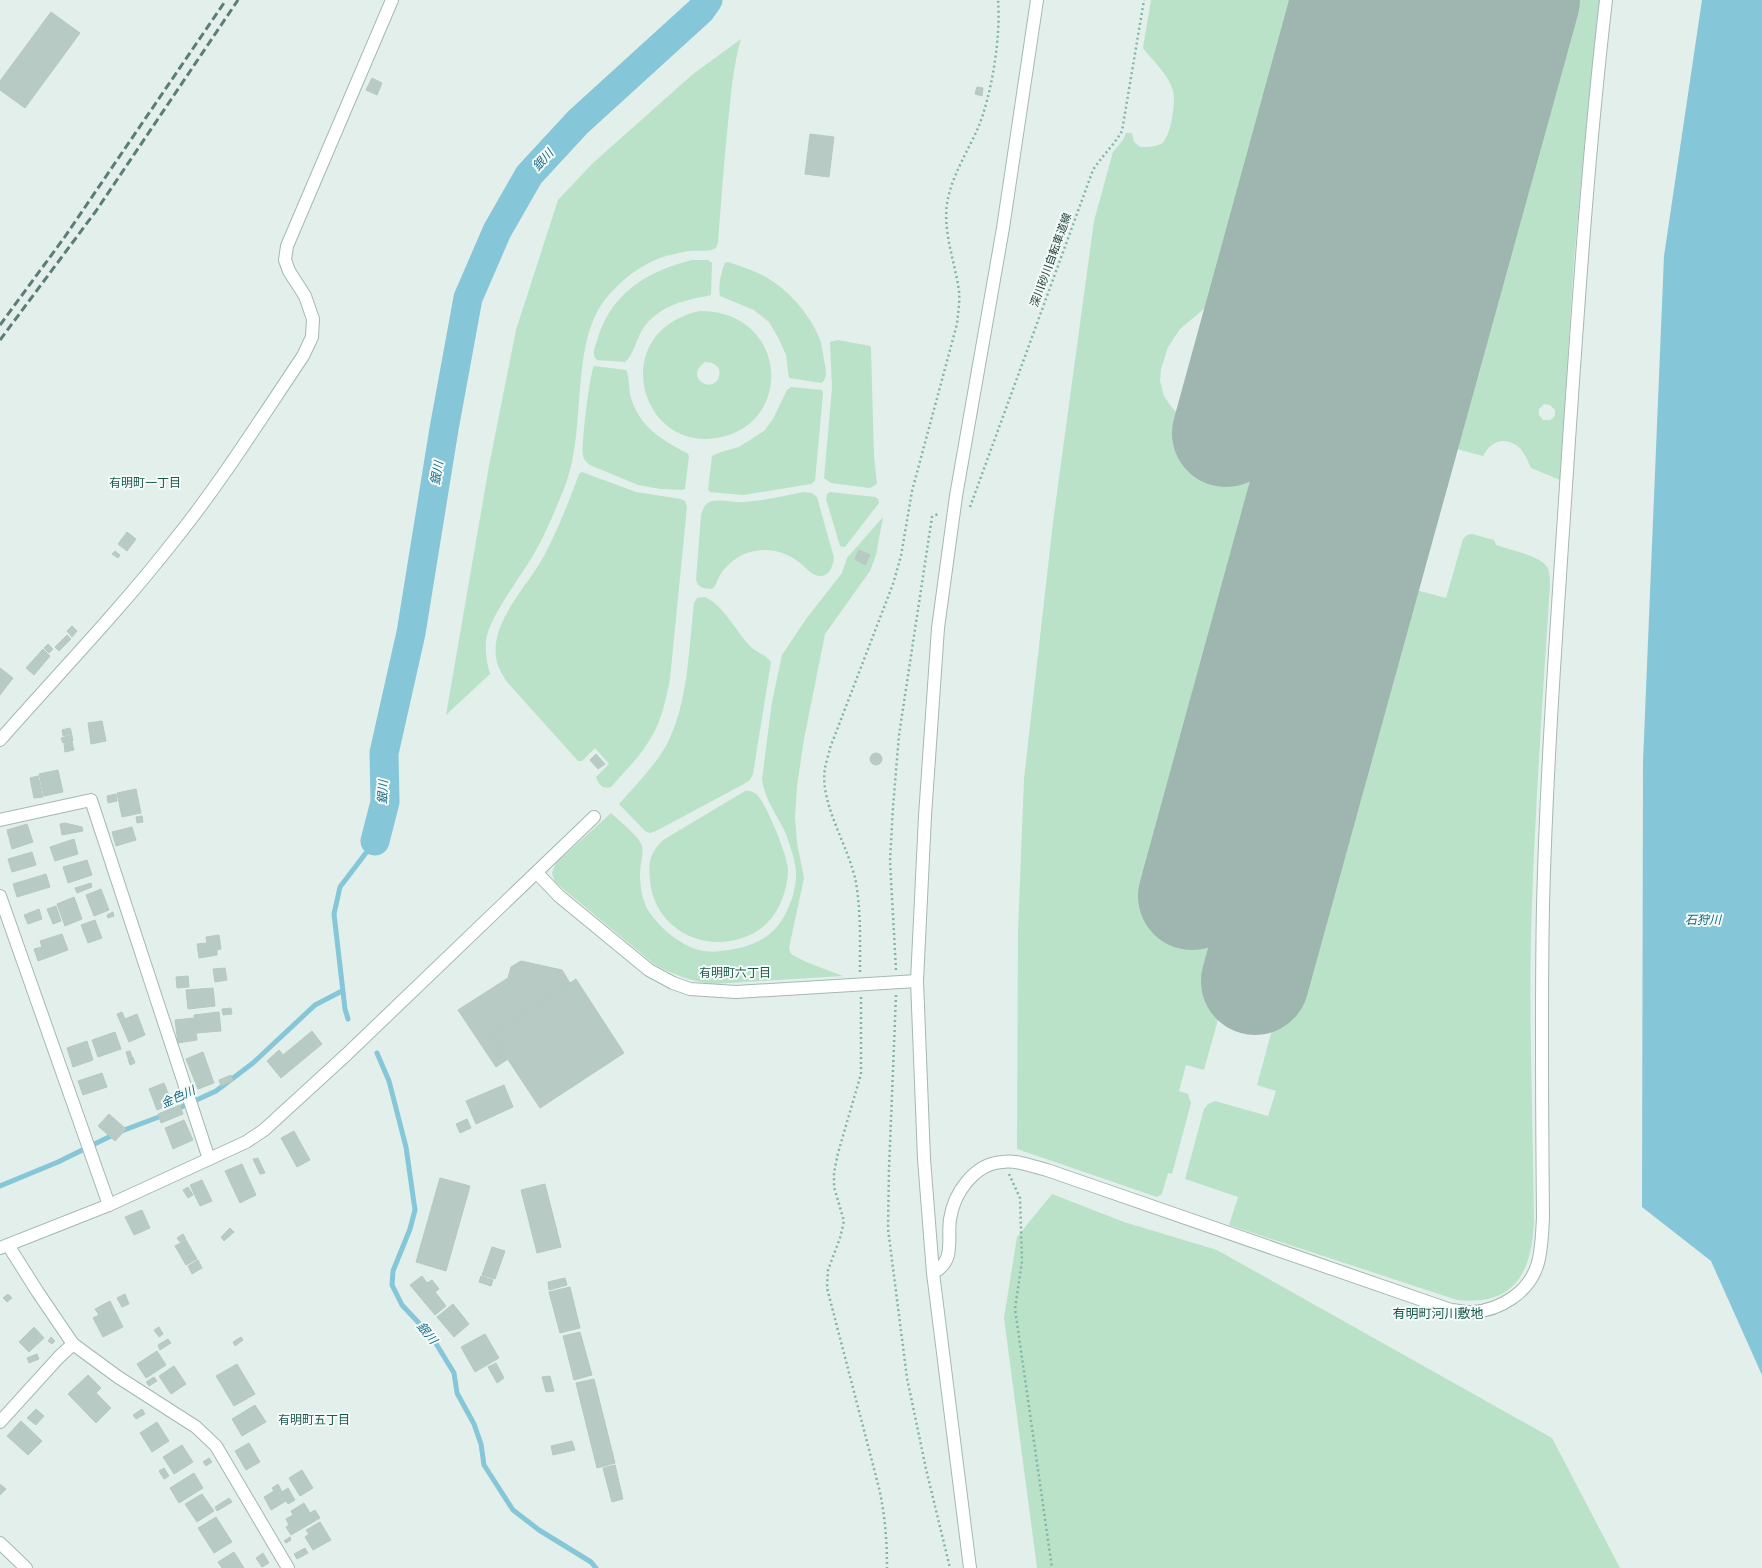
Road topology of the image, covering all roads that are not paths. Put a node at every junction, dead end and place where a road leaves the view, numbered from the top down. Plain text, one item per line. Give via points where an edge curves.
1 (392, 0) edge
2 (1037, 0) edge
3 (1606, 0) edge
4 (0, 740) edge
5 (594, 816) dead end
6 (0, 820) edge
7 (536, 873) junction
8 (0, 896) edge
9 (917, 981) junction
10 (209, 1159) junction
11 (110, 1205) junction
12 (4, 1246) edge
13 (933, 1273) junction
14 (73, 1344) junction
15 (0, 1422) edge
16 (0, 1543) edge
17 (26, 1568) edge
18 (288, 1568) edge
19 (970, 1568) edge

1 - 4 street via 287,246 285,260 305,296 313,319 312,338 303,356 174,542
2 - 9 street via 1003,228 957,488 938,628
3 - 13 street via 1582,251 1549,744 1543,904 1543,1218 1537,1268 1516,1296 1497,1308 1472,1312 1451,1310 1047,1170 1018,1162 1001,1162 980,1169 964,1185 954,1203 950,1219 946,1262
5 - 7 street
6 - 10 street via 91,800
7 - 9 street via 558,896 649,970 690,989 736,992
7 - 10 street via 264,1130 246,1142
8 - 11 street
9 - 13 street via 924,1159
10 - 11 street
11 - 12 street
12 - 14 street
13 - 19 street
14 - 15 street via 59,1356
14 - 18 street via 118,1377 196,1427 216,1446
16 - 17 street

